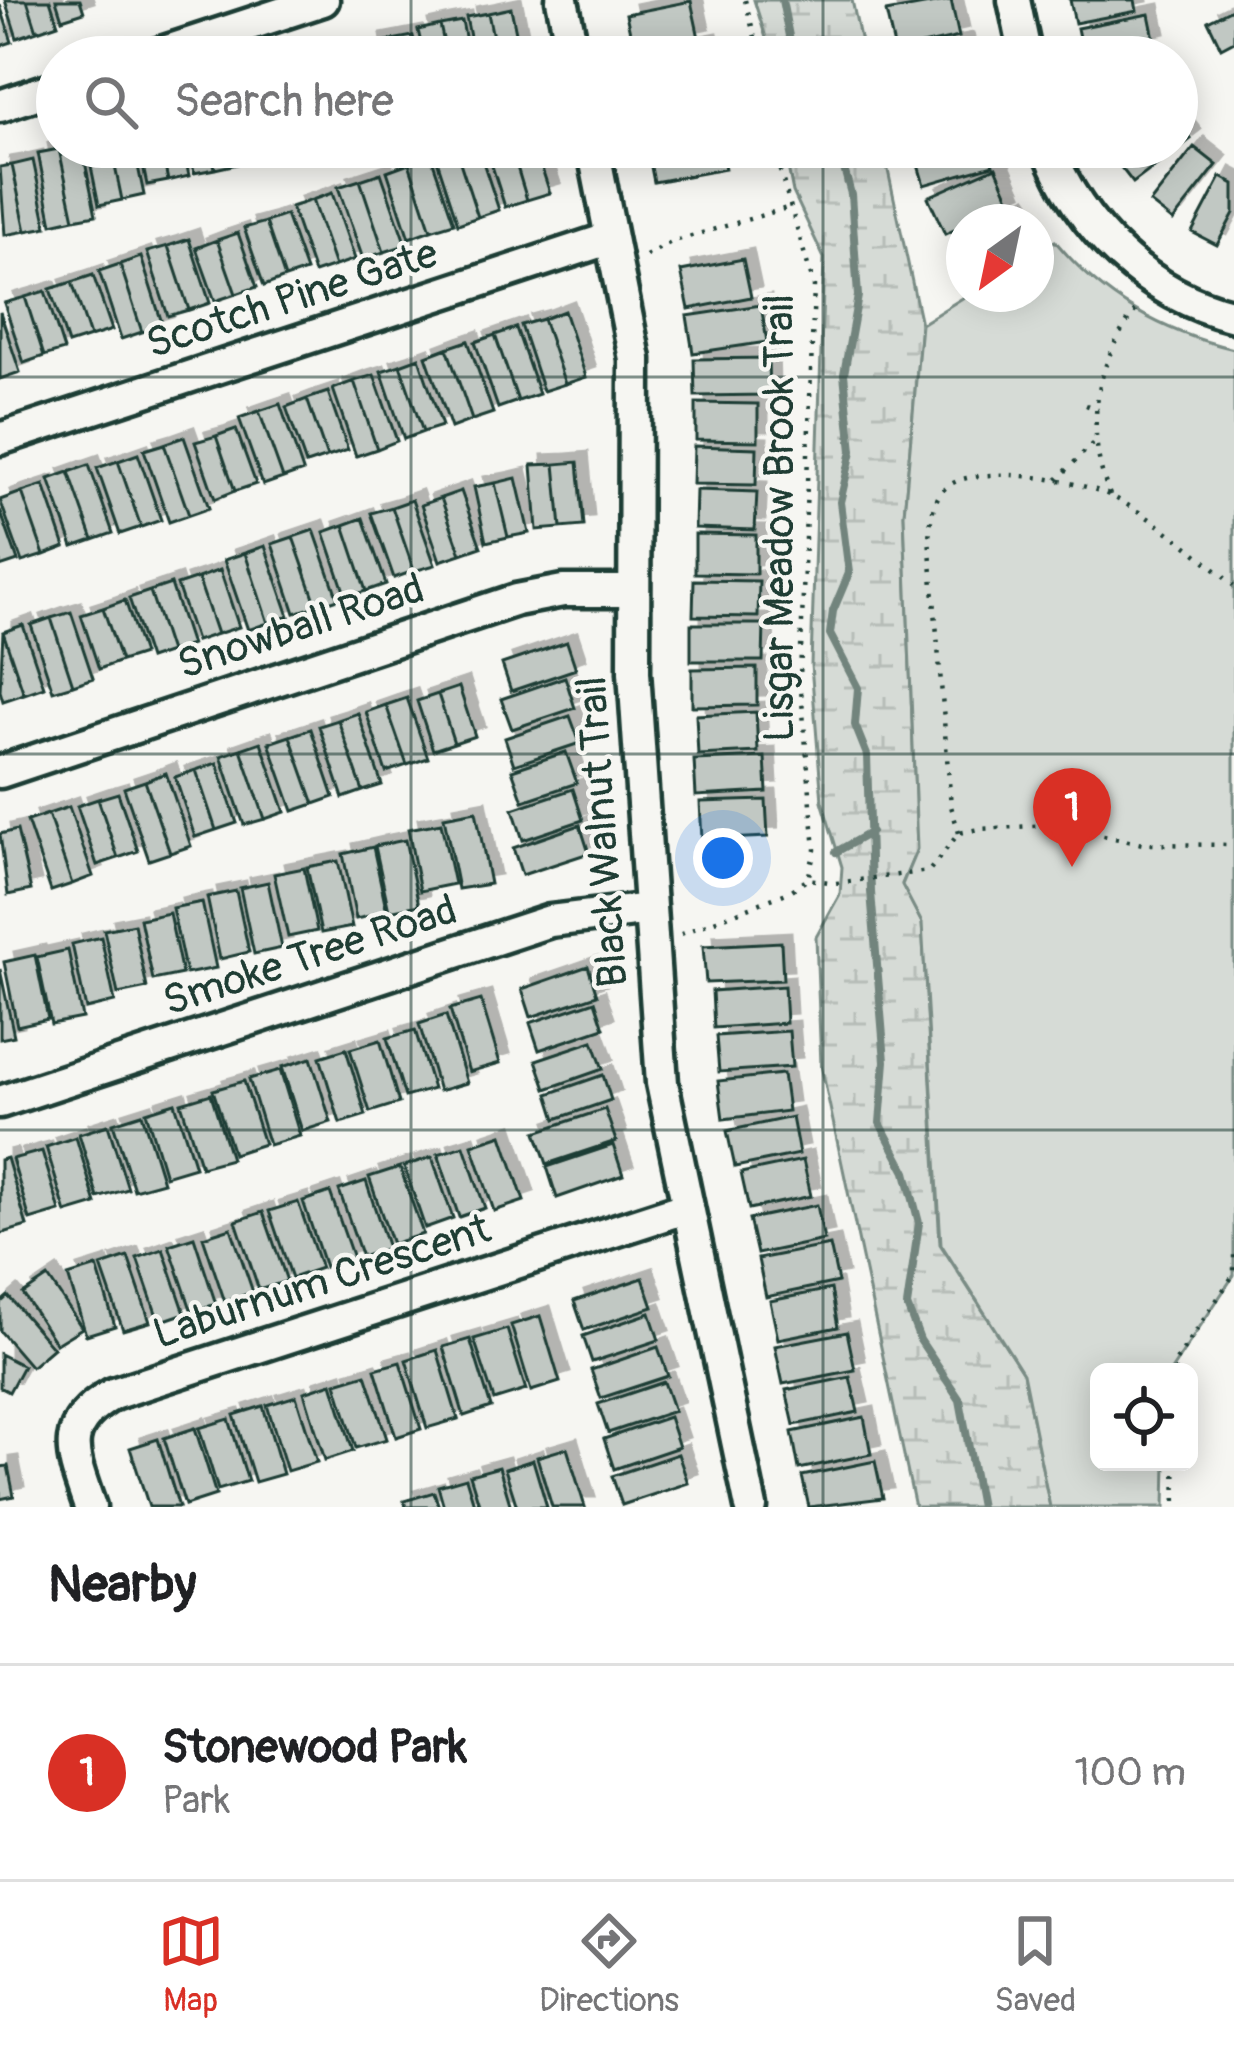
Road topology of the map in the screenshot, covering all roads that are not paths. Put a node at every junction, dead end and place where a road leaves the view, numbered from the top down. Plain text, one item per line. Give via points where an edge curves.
1 (323, 0) edge
2 (562, 0) edge
3 (1014, 0) edge
4 (213, 36) edge
5 (570, 36) edge
6 (1022, 36) edge
7 (36, 94) edge
8 (0, 106) edge
9 (596, 168) edge
10 (1056, 168) edge
11 (611, 238) junction
12 (1234, 316) edge
13 (0, 440) edge
14 (634, 591) junction
15 (0, 772) edge
16 (650, 909) junction
17 (0, 1102) edge
18 (685, 1208) junction
19 (90, 1507) edge
20 (751, 1507) edge

1 - 4 street
2 - 5 street
3 - 6 street
7 - 8 street
9 - 11 street, Black Walnut Trail
10 - 12 street via 1095,228 1141,274
11 - 13 street, Scotch Pine Gate
11 - 14 street, Black Walnut Trail via 635,359
14 - 15 street, Snowball Road via 516,600
14 - 16 street, Black Walnut Trail
16 - 17 street, Smoke Tree Road via 550,921
16 - 18 street, Black Walnut Trail via 662,1083
18 - 19 street, Laburnum Crescent via 113,1394 88,1408 75,1428 73,1453
18 - 20 street, Black Walnut Trail

